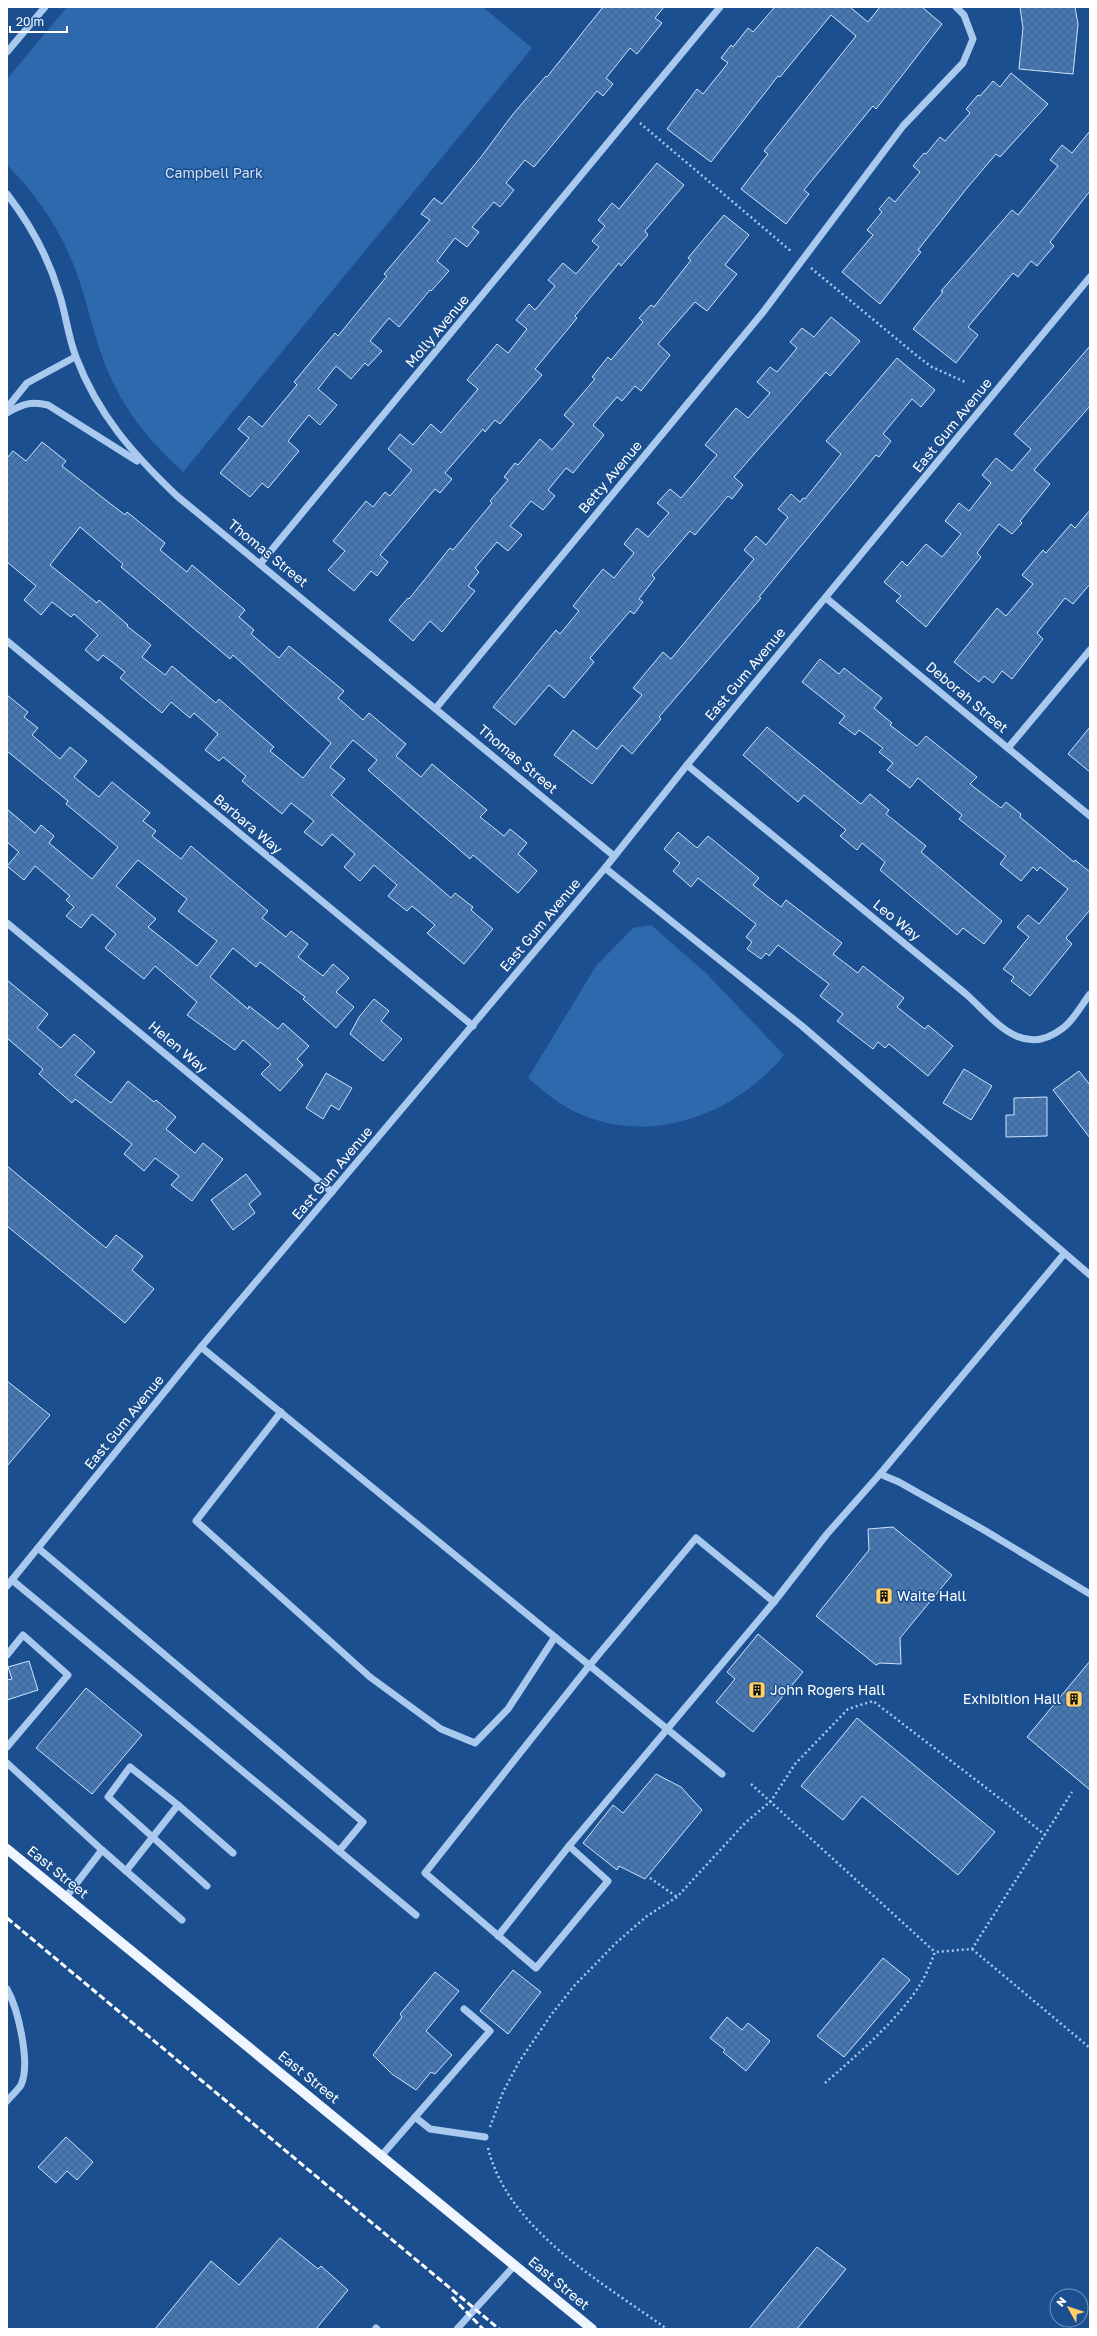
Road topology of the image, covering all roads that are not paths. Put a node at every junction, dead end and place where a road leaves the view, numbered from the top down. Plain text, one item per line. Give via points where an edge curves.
1 (45, 7) edge
2 (720, 7) edge
3 (956, 7) edge
4 (7, 52) edge
5 (7, 194) edge
6 (1090, 278) edge
7 (76, 356) junction
8 (7, 408) edge
9 (7, 413) edge
10 (146, 466) junction
11 (260, 564) junction
12 (826, 598) junction
13 (7, 641) edge
14 (1090, 650) edge
15 (436, 708) junction
16 (1008, 748) junction
17 (687, 765) junction
18 (1090, 816) edge
19 (614, 856) junction
20 (604, 868) junction
21 (7, 923) edge
22 (1090, 994) edge
23 (473, 1026) junction
24 (332, 1192) junction
25 (1064, 1254) junction
26 (1090, 1275) edge
27 (201, 1347) junction
28 (281, 1412) junction
29 (880, 1474) junction
30 (38, 1548) junction
31 (12, 1580) junction
32 (7, 1586) edge
33 (1090, 1594) edge
34 (774, 1602) junction
35 (554, 1638) junction
36 (7, 1655) edge
37 (589, 1666) junction
38 (666, 1729) junction
39 (7, 1747) edge
40 (7, 1762) edge
41 (722, 1774) dead end
42 (178, 1805) junction
43 (152, 1838) junction
44 (569, 1846) junction
45 (7, 1849) edge
46 (102, 1850) junction
47 (339, 1851) junction
48 (233, 1854) dead end
49 (126, 1871) junction
50 (207, 1886) dead end
51 (66, 1897) junction
52 (416, 1915) dead end
53 (182, 1920) dead end
54 (498, 1936) junction
55 (7, 1989) edge
56 (464, 2009) dead end
57 (7, 2101) edge
58 (415, 2117) junction
59 (486, 2137) road end
60 (382, 2155) junction
61 (515, 2265) junction
62 (458, 2329) edge
63 (592, 2329) edge

1 - 4 street
2 - 11 street, Molly Avenue
3 - 15 street, Betty Avenue via 964,14 973,39 963,63 903,126 764,311
5 - 7 street, Thomas Street via 24,216 50,266
6 - 12 street, East Gum Avenue
7 - 8 street via 27,383
7 - 10 street, Thomas Street via 107,418
9 - 10 street via 22,404 37,402 48,405
10 - 11 street, Thomas Street via 177,496
11 - 15 street, Thomas Street
12 - 16 street, Deborah Street
12 - 17 street, East Gum Avenue
13 - 23 street, Barbara Way
14 - 16 street
15 - 19 street, Thomas Street
16 - 18 street, Deborah Street
17 - 19 street, East Gum Avenue
17 - 22 street, Leo Way via 966,994 1002,1029 1020,1038 1034,1041 1049,1037 1065,1027
19 - 20 street, East Gum Avenue
20 - 23 street, East Gum Avenue
20 - 25 street via 802,1026
21 - 24 street, Helen Way
23 - 24 street, East Gum Avenue
24 - 27 street, East Gum Avenue
25 - 26 street
25 - 29 street
27 - 28 street
27 - 30 street, East Gum Avenue
28 - 35 street
28 - 35 street via 196,1521 370,1677 441,1729 475,1743 508,1709
29 - 33 street via 984,1530
29 - 34 street via 827,1534
30 - 31 street, East Gum Avenue
30 - 47 street via 363,1822
31 - 32 street, East Gum Avenue
31 - 47 street
34 - 37 street via 696,1538
34 - 38 street
35 - 37 street
36 - 39 street via 23,1635 68,1675
37 - 38 street
37 - 54 street via 425,1873
38 - 41 street
38 - 44 street
40 - 46 street
42 - 43 street
42 - 43 street via 130,1767 108,1797
42 - 48 street
43 - 49 street
43 - 50 street
44 - 54 street
44 - 54 street via 608,1881 536,1968
45 - 51 main road, East Street
46 - 49 street
46 - 51 street
47 - 52 street
49 - 53 street
51 - 60 main road, East Street
55 - 57 street via 16,2012 25,2065 21,2085
56 - 58 street via 490,2031
58 - 59 street via 430,2130
58 - 60 street
60 - 61 main road, East Street
61 - 62 street
61 - 63 main road, East Street

